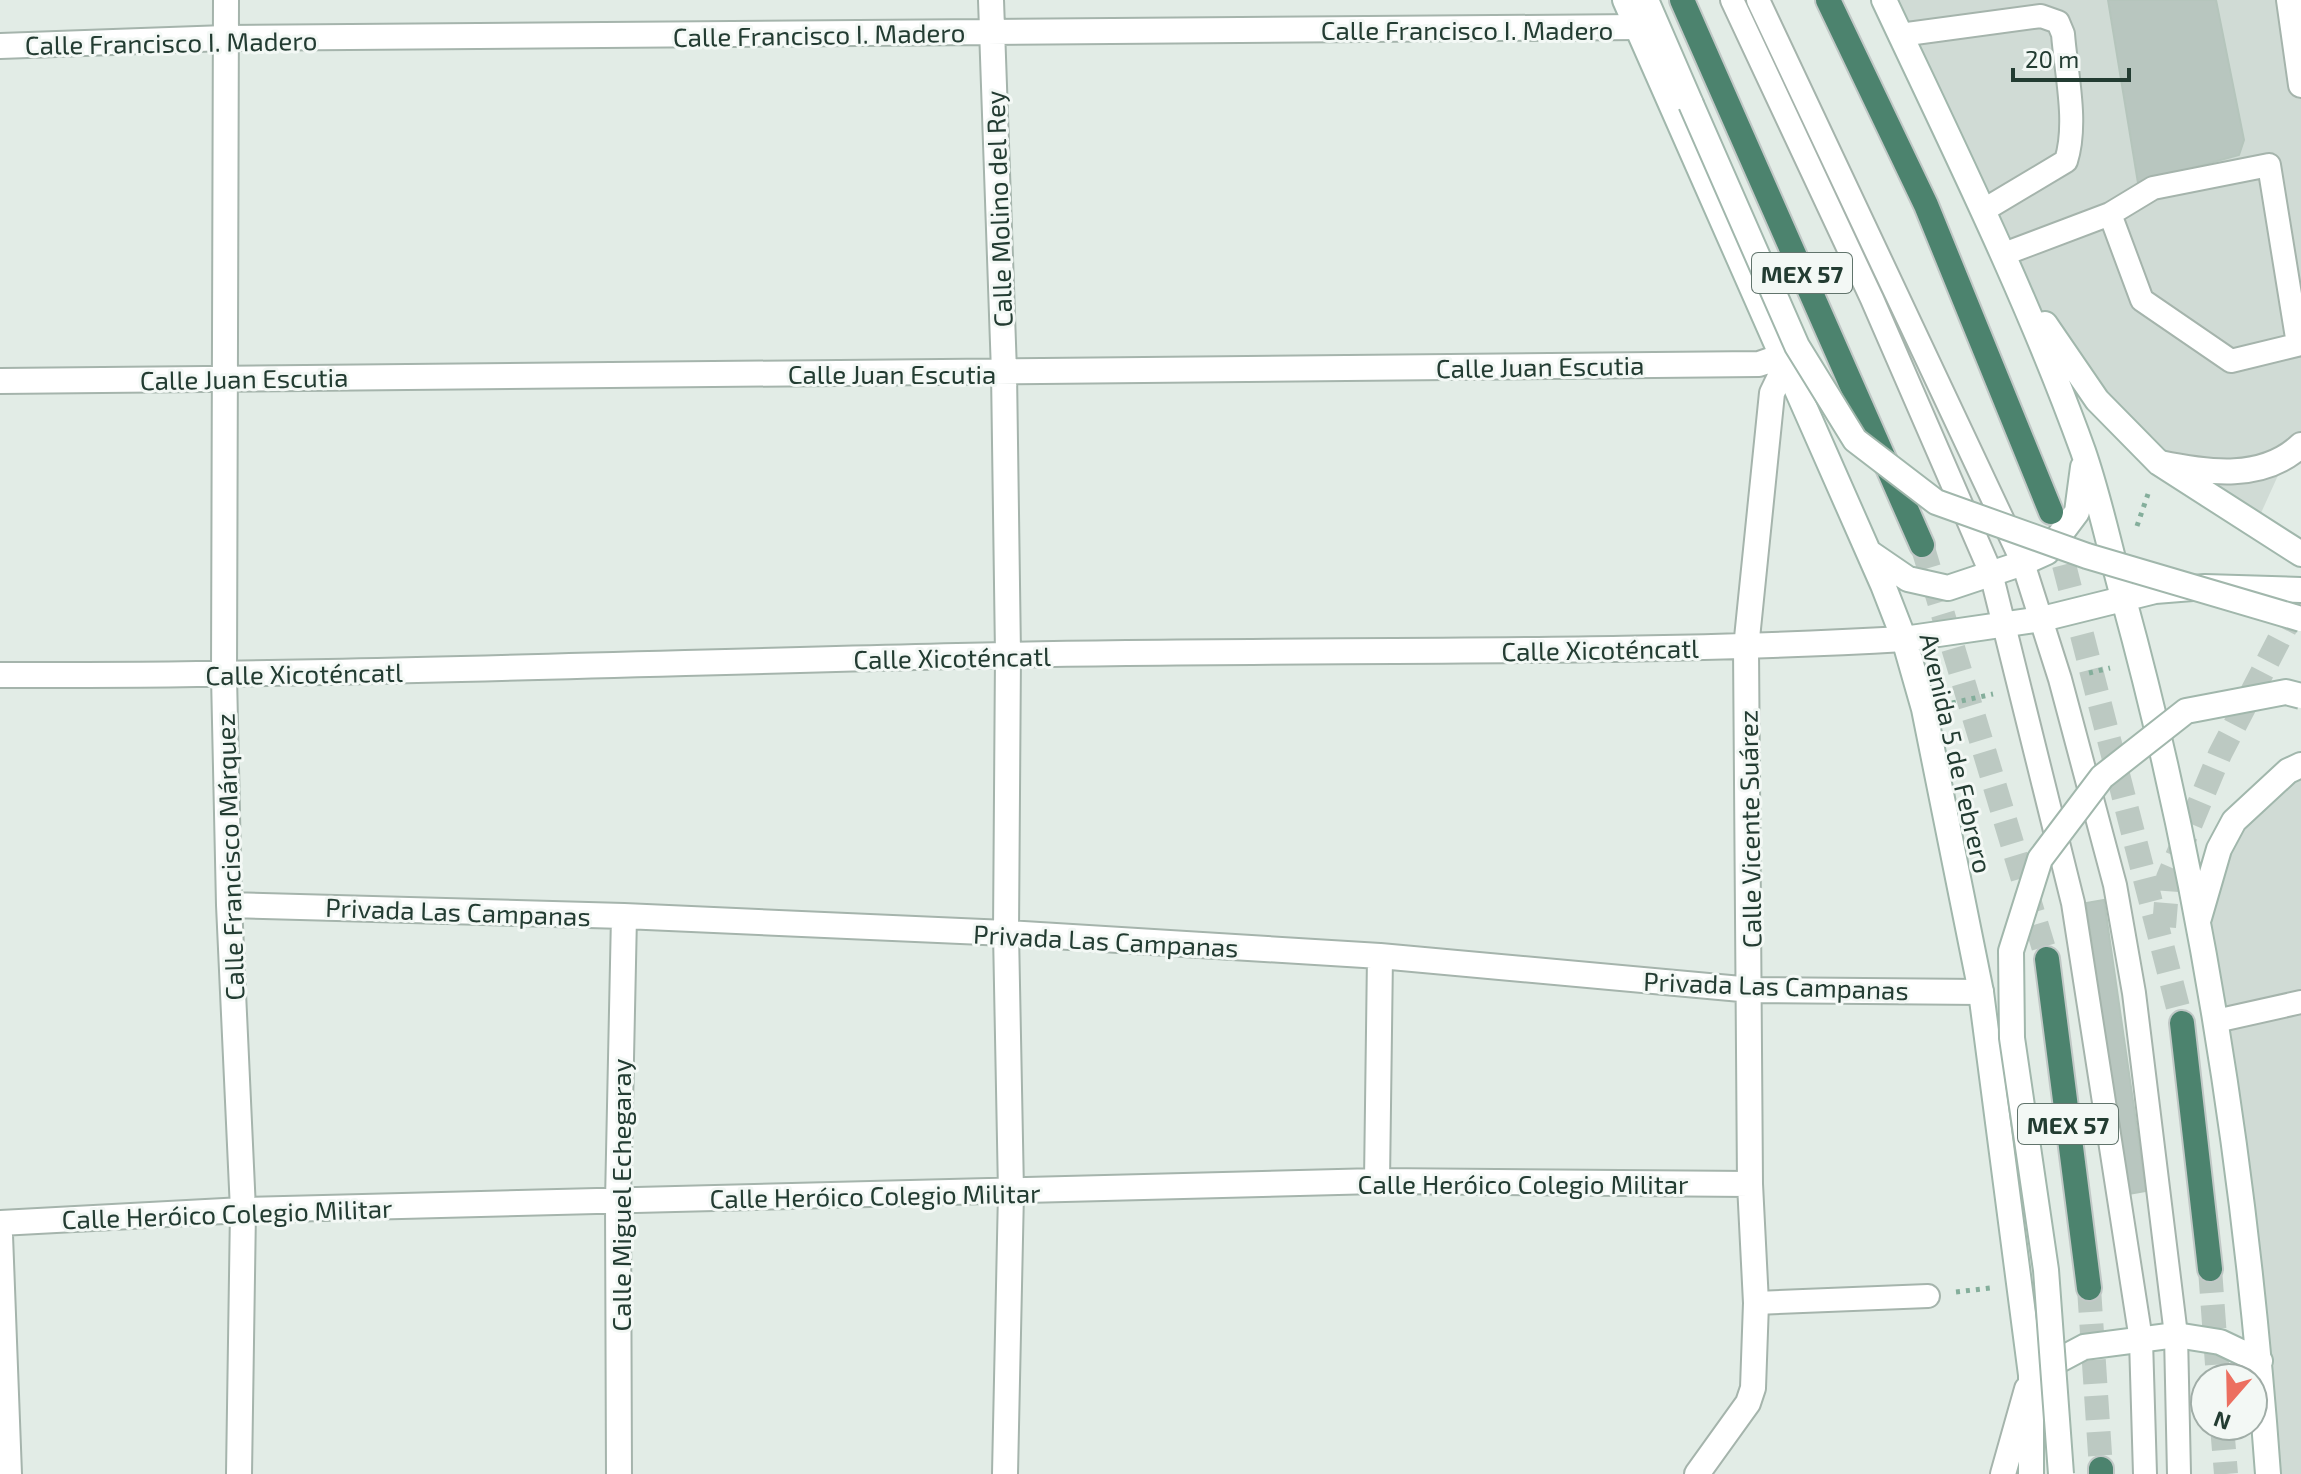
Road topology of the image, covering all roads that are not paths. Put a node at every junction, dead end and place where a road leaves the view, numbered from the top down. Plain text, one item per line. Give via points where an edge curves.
1 (226, 0) edge
2 (991, 0) edge
3 (1625, 0) edge
4 (1646, 0) edge
5 (1682, 0) edge
6 (1732, 0) edge
7 (1758, 0) edge
8 (1828, 0) edge
9 (1884, 0) edge
10 (2289, 0) edge
11 (1638, 27) junction
12 (991, 32) junction
13 (1900, 35) junction
14 (226, 38) junction
15 (0, 46) edge
16 (2301, 85) edge
17 (1984, 210) junction
18 (2110, 214) junction
19 (2004, 254) junction
20 (2021, 289) junction
21 (2300, 344) edge
22 (1784, 360) junction
23 (1004, 372) junction
24 (225, 377) junction
25 (0, 381) edge
26 (2301, 445) edge
27 (2084, 455) junction
28 (2159, 463) junction
29 (2051, 512) tunnel mouth
30 (1922, 545) tunnel mouth
31 (1868, 551) junction
32 (2301, 554) edge
33 (2023, 563) junction
34 (1991, 573) junction
35 (2301, 590) edge
36 (2124, 600) junction
37 (2042, 619) junction
38 (2301, 619) edge
39 (2005, 623) junction
40 (1904, 639) junction
41 (1746, 648) junction
42 (1008, 654) junction
43 (0, 675) edge
44 (224, 676) junction
45 (2301, 696) edge
46 (2301, 765) edge
47 (229, 905) junction
48 (624, 916) junction
49 (2198, 920) junction
50 (1006, 933) junction
51 (1380, 956) junction
52 (2047, 959) tunnel mouth
53 (1752, 990) junction
54 (1981, 992) junction
55 (2301, 1002) edge
56 (2216, 1021) junction
57 (2182, 1023) tunnel mouth
58 (1377, 1181) junction
59 (1750, 1184) junction
60 (1011, 1192) junction
61 (618, 1201) junction
62 (243, 1210) junction
63 (0, 1223) edge
64 (0, 1235) edge
65 (2210, 1269) tunnel mouth
66 (2089, 1288) tunnel mouth
67 (1928, 1296) road end
68 (1756, 1303) junction
69 (2176, 1335) junction
70 (2141, 1340) junction
71 (2260, 1361) junction
72 (2031, 1375) junction
73 (9, 1474) edge
74 (239, 1474) edge
75 (619, 1474) edge
76 (1005, 1474) edge
77 (1697, 1474) edge
78 (2003, 1474) edge
79 (2031, 1474) edge
80 (2061, 1474) edge
81 (2145, 1474) edge
82 (2179, 1474) edge
83 (2268, 1474) edge

1 - 14 street, Calle Francisco Márquez
2 - 12 street, Calle Molino del Rey
3 - 11 street, Avenida 5 de Febrero
4 - 38 street, bridge via 1797,346 1855,440 1936,502 2087,556
5 - 30 highway, MEX 57
6 - 34 lane via 1872,299
7 - 33 lane
8 - 29 highway via 1926,205
9 - 13 street
10 - 16 street
11 - 12 street, Calle Francisco I. Madero
11 - 22 street, Avenida 5 de Febrero
12 - 14 street, Calle Francisco I. Madero
12 - 23 street, Calle Molino del Rey
13 - 17 street
13 - 17 lane via 2041,16 2058,22 2071,127 2066,161
14 - 15 street, Calle Francisco I. Madero
14 - 24 street, Calle Francisco Márquez
17 - 19 street
18 - 19 lane
18 - 21 lane via 2142,300 2218,353 2231,361
18 - 21 lane via 2153,188 2269,165
19 - 20 street
20 - 27 street
20 - 28 street via 2097,400
22 - 23 street, Calle Juan Escutia
22 - 31 street, Avenida 5 de Febrero
22 - 41 street, Calle Vicente Suárez via 1772,393
23 - 24 street, Calle Juan Escutia
23 - 42 street, Calle Molino del Rey
24 - 25 street, Calle Juan Escutia
24 - 44 street, Calle Francisco Márquez
26 - 28 street via 2285,460 2248,470 2203,472
27 - 33 street via 2077,512 2047,552
27 - 36 street
28 - 32 street
31 - 34 street via 1908,579 1948,588
31 - 40 street, Avenida 5 de Febrero
33 - 34 street
33 - 37 lane
34 - 39 lane
35 - 36 street, Calle Xicoténcatl via 2205,587
36 - 37 street, Calle Xicoténcatl
36 - 49 street via 2148,681
37 - 39 street, Calle Xicoténcatl
37 - 69 lane via 2115,885 2140,1035
39 - 40 street, Calle Xicoténcatl
39 - 70 lane via 2073,903
40 - 41 street, Calle Xicoténcatl
40 - 54 street, Avenida 5 de Febrero via 1924,709
41 - 42 street, Calle Xicoténcatl
41 - 53 street, Calle Vicente Suárez
42 - 44 street, Calle Xicoténcatl
42 - 50 street, Calle Molino del Rey
43 - 44 street, Calle Xicoténcatl
44 - 47 street, Calle Francisco Márquez
45 - 80 street, bridge via 2286,692 2186,711 2102,777 2040,859 2015,938 2012,1038 2046,1270
46 - 49 street via 2234,821 2219,849
47 - 48 street, Privada Las Campanas
47 - 62 street, Calle Francisco Márquez
48 - 50 street, Privada Las Campanas
48 - 61 street, Calle Miguel Echegaray
49 - 56 street
50 - 51 street, Privada Las Campanas
50 - 60 street, Calle Molino del Rey
51 - 53 street, Privada Las Campanas
51 - 58 street
52 - 66 highway, MEX 57
53 - 54 street, Privada Las Campanas
53 - 59 street, Calle Vicente Suárez
54 - 72 street, Avenida 5 de Febrero
55 - 56 lane
56 - 71 street
57 - 65 highway
58 - 59 street, Calle Heróico Colegio Militar
58 - 60 street, Calle Heróico Colegio Militar
59 - 68 street, Calle Vicente Suárez
60 - 61 street, Calle Heróico Colegio Militar
60 - 76 street, Calle Molino del Rey
61 - 62 street, Calle Heróico Colegio Militar
61 - 75 street, Calle Miguel Echegaray
62 - 63 street, Calle Heróico Colegio Militar
62 - 74 street, Calle Francisco Márquez
64 - 73 street
67 - 68 lane
68 - 77 street, Calle Vicente Suárez via 1748,1403
69 - 70 street
69 - 71 street via 2220,1342
69 - 82 lane
70 - 72 street via 2084,1347
70 - 81 lane
71 - 83 street
72 - 78 street
72 - 79 street, Avenida 5 de Febrero

